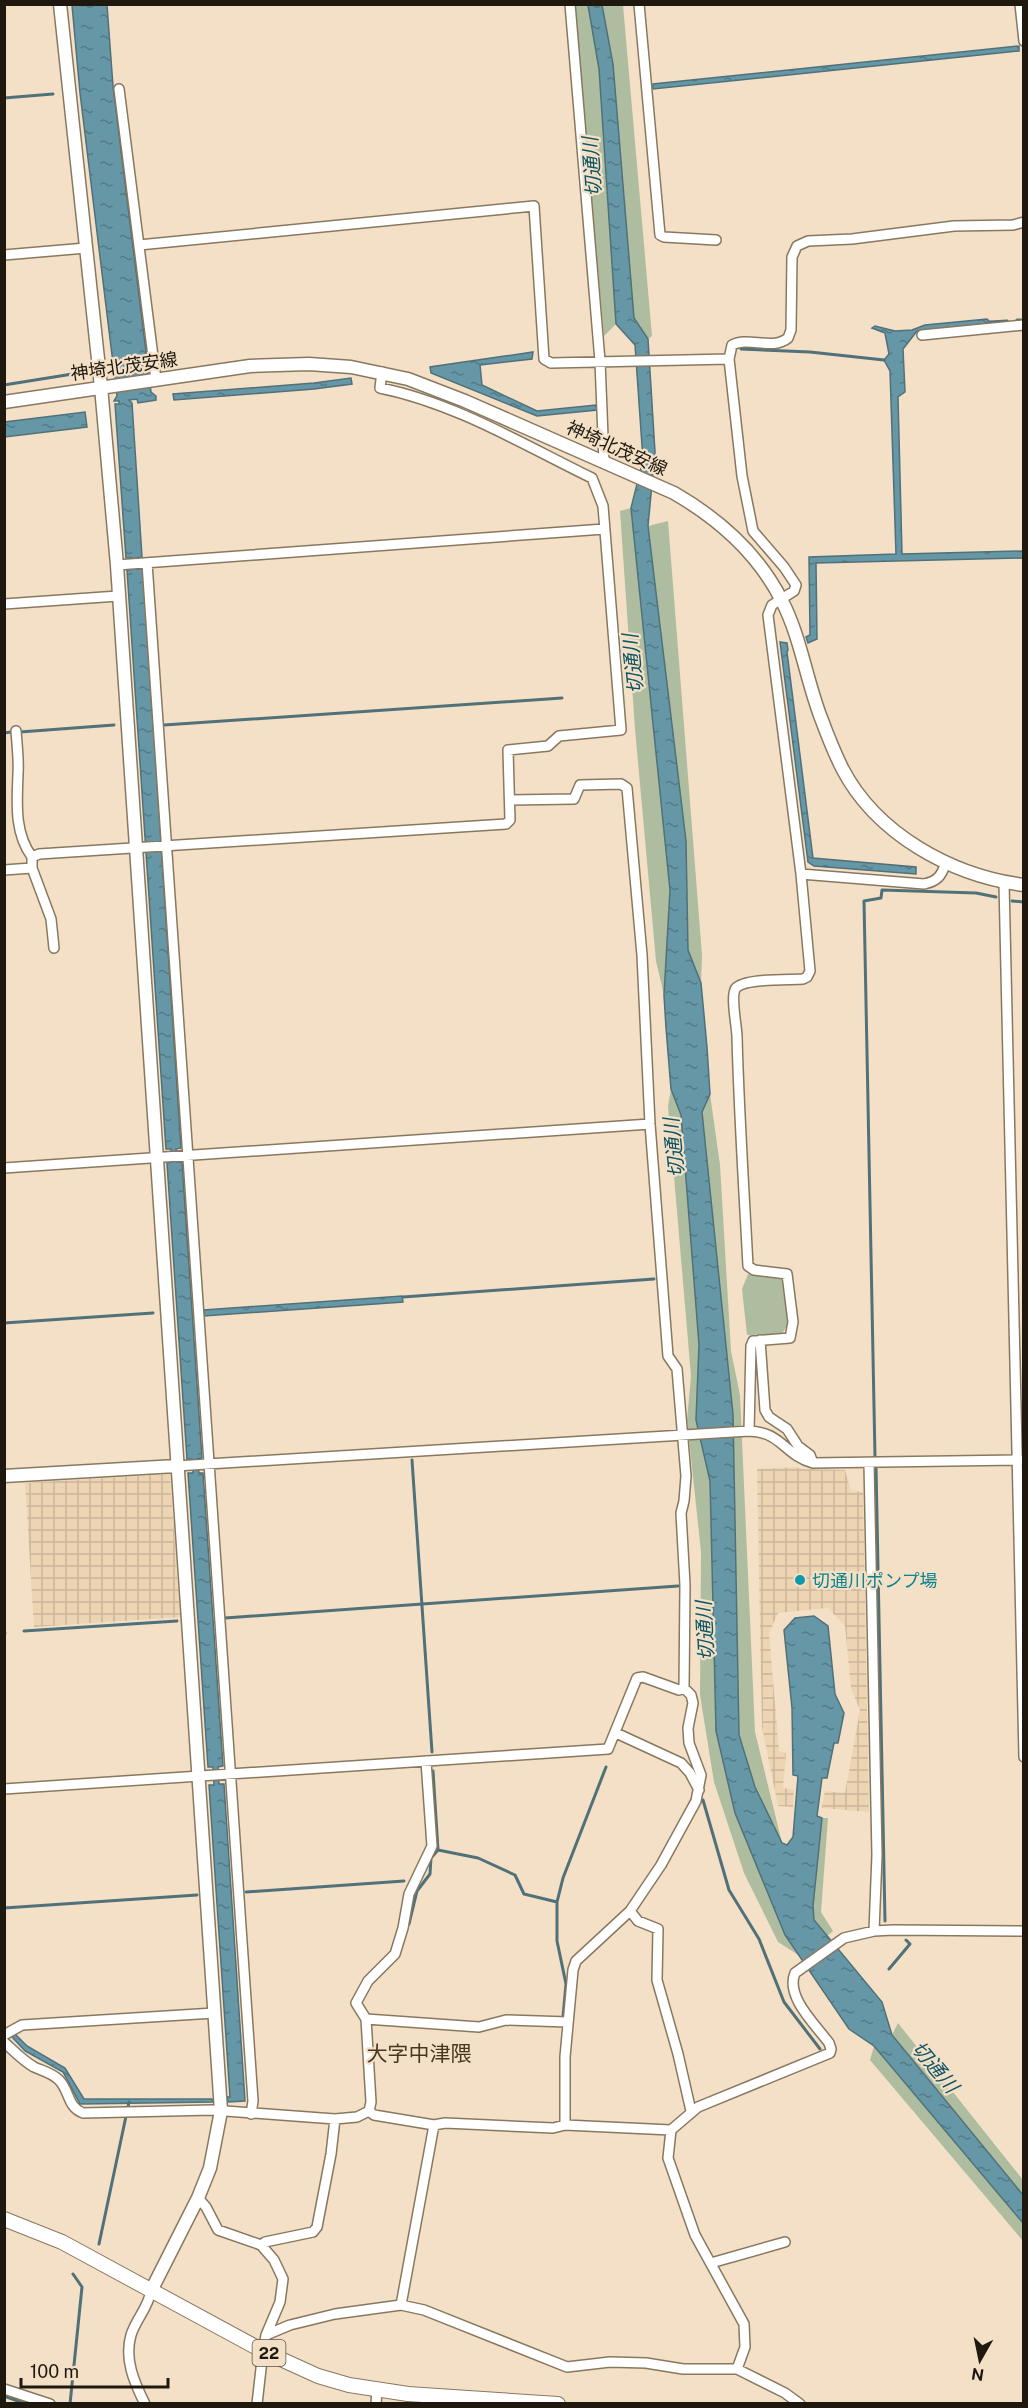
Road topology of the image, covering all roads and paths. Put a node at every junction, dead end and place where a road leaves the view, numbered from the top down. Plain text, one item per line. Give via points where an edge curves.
1 (60, 4) edge
2 (570, 4) edge
3 (639, 4) edge
4 (1020, 4) edge
5 (1023, 41) edge
6 (119, 89) dead end
7 (1023, 222) edge
8 (716, 240) dead end
9 (139, 245) junction
10 (86, 248) junction
11 (4, 255) edge
12 (1023, 325) edge
13 (921, 335) dead end
14 (729, 359) junction
15 (600, 361) junction
16 (382, 372) junction
17 (156, 380) junction
18 (106, 386) junction
19 (4, 402) edge
20 (604, 462) junction
21 (604, 528) junction
22 (139, 563) junction
23 (117, 565) junction
24 (118, 596) junction
25 (782, 599) junction
26 (4, 604) edge
27 (16, 731) dead end
28 (510, 800) junction
29 (165, 846) junction
30 (140, 848) junction
31 (32, 857) junction
32 (946, 863) junction
33 (32, 868) junction
34 (4, 870) edge
35 (801, 874) junction
36 (1004, 883) junction
37 (1023, 885) edge
38 (54, 948) dead end
39 (650, 1124) junction
40 (173, 1157) junction
41 (4, 1168) edge
42 (760, 1340) junction
43 (748, 1431) junction
44 (685, 1435) junction
45 (1020, 1460) edge
46 (813, 1462) junction
47 (869, 1463) junction
48 (176, 1466) junction
49 (200, 1466) junction
50 (4, 1476) edge
51 (684, 1688) junction
52 (616, 1732) junction
53 (1023, 1757) edge
54 (426, 1761) junction
55 (230, 1774) junction
56 (198, 1776) junction
57 (4, 1789) edge
58 (699, 1790) junction
59 (630, 1911) junction
60 (874, 1931) junction
61 (1023, 1931) edge
62 (214, 2013) junction
63 (366, 2019) junction
64 (568, 2022) junction
65 (7, 2035) edge
66 (221, 2111) junction
67 (369, 2111) junction
68 (692, 2111) junction
69 (251, 2114) junction
70 (335, 2119) junction
71 (435, 2125) junction
72 (565, 2125) junction
73 (671, 2130) junction
74 (198, 2198) junction
75 (4, 2219) edge
76 (784, 2242) dead end
77 (261, 2245) junction
78 (711, 2263) junction
79 (151, 2291) junction
80 (401, 2305) junction
81 (266, 2335) junction
82 (263, 2350) junction
83 (737, 2369) junction
84 (4, 2389) edge
85 (376, 2397) edge
86 (50, 2403) edge
87 (145, 2403) edge
88 (257, 2403) edge
89 (558, 2403) edge
90 (800, 2403) edge

1 - 10 street
2 - 15 street
3 - 8 street via 660,235
4 - 5 street
6 - 9 street
7 - 14 street via 802,242 792,257 788,338 776,344 739,342 732,345
9 - 15 street via 534,206 544,359 551,363
9 - 17 street
10 - 11 street
10 - 18 street
12 - 13 street
14 - 15 street
14 - 25 street via 742,476 753,531 796,585
15 - 20 street
16 - 17 street, 神埼北茂安線 via 309,364 250,366
16 - 20 street, 神埼北茂安線 via 465,401
16 - 21 street via 380,388 447,408 592,478 603,506
17 - 18 street, 神埼北茂安線
18 - 19 street, 神埼北茂安線
18 - 23 street
20 - 25 street, 神埼北茂安線 via 701,508 754,557
21 - 22 street
21 - 28 street via 621,730 559,736 548,746 508,750
22 - 23 street
22 - 29 street
23 - 24 street
24 - 26 street
24 - 30 street
25 - 32 street, 神埼北茂安線 via 820,717 842,769 888,825
25 - 35 street via 772,605 768,615
27 - 31 street via 17,816
28 - 29 street via 510,820 506,824
28 - 39 street via 574,799 580,785 621,784 627,788 642,955
29 - 30 street
29 - 40 street
30 - 31 street
30 - 40 street
31 - 33 street
32 - 35 street via 942,876 924,884
32 - 36 street, 神埼北茂安線
33 - 34 street
33 - 38 street via 51,919
35 - 42 street via 808,929 807,977 747,982 733,994 748,1266 787,1274 793,1322 790,1338
36 - 37 street, 神埼北茂安線
36 - 45 street
39 - 40 street
39 - 44 street via 668,1356 677,1369
40 - 41 street
40 - 48 street
40 - 49 street
42 - 43 street via 753,1341 751,1346
42 - 46 street via 765,1410 787,1429
43 - 44 street
43 - 46 street via 768,1433 801,1459
44 - 49 street
44 - 51 street via 686,1476 681,1514
45 - 47 street
45 - 53 street
46 - 47 street
47 - 60 street via 877,1855
48 - 49 street
48 - 50 street
48 - 56 street
49 - 55 street
51 - 52 street via 679,1690 638,1678
51 - 58 street via 693,1703 689,1743 701,1775
52 - 54 street via 608,1749
52 - 58 street via 681,1763
54 - 55 street
54 - 63 street via 432,1846 409,1894 395,1954 368,1981 356,2003
55 - 56 street
55 - 69 street
56 - 57 street
56 - 62 street
58 - 59 street via 661,1865
59 - 64 street via 576,1961
59 - 68 street via 638,1921 658,1929 657,1980
60 - 61 street
60 - 68 street via 844,1938 795,1973 792,1980 796,1997 829,2043 830,2053
62 - 65 street via 22,2025
62 - 66 street
63 - 64 street via 479,2027 506,2020
63 - 67 street
64 - 72 street
65 - 66 street via 20,2058 52,2074 61,2082 75,2110 83,2113
66 - 69 street
66 - 74 street via 210,2168
67 - 70 street via 357,2117
67 - 71 street
68 - 73 street
69 - 70 street
70 - 77 street via 317,2227 313,2232
71 - 72 street
71 - 80 street
72 - 73 street
73 - 78 street via 668,2158 672,2174 695,2235
74 - 77 street via 218,2230
74 - 79 street
75 - 79 main road, 22 via 62,2242
76 - 78 street
77 - 81 street via 283,2279 280,2302
78 - 83 street via 744,2324 745,2347
79 - 82 main road, 22
79 - 87 street via 132,2334 128,2357 134,2383
80 - 81 street via 335,2314
80 - 83 street via 424,2310 567,2367 610,2362
81 - 82 street
82 - 85 main road, 22
82 - 88 street
83 - 90 street
84 - 86 street
85 - 89 main road, 22

